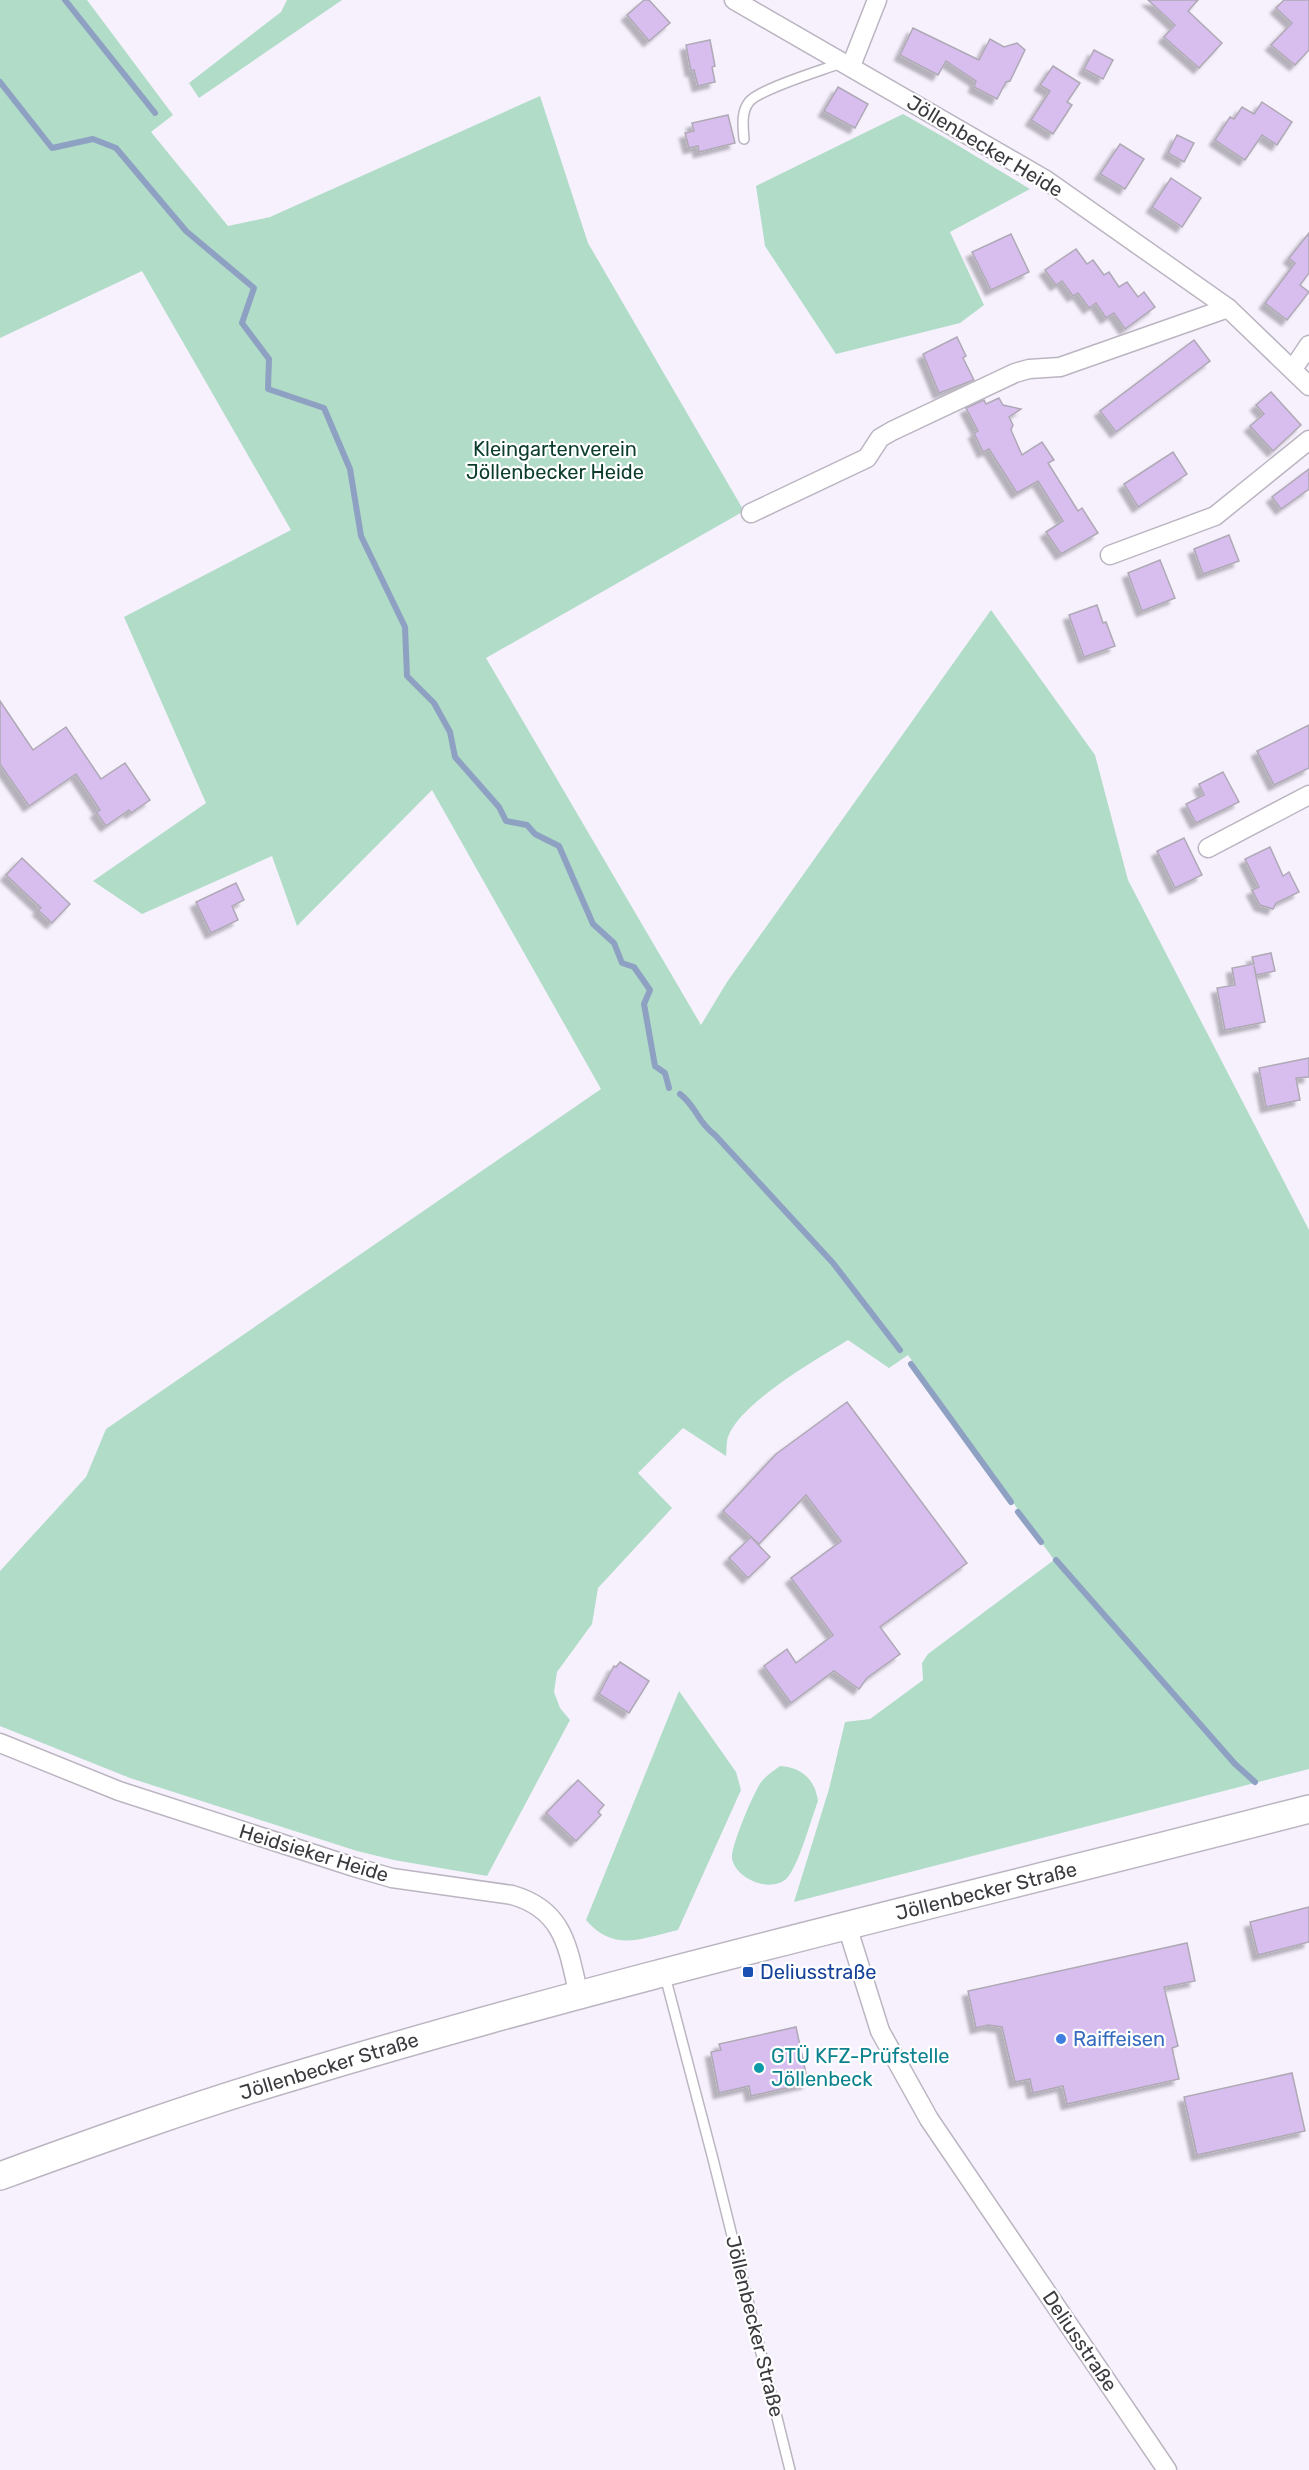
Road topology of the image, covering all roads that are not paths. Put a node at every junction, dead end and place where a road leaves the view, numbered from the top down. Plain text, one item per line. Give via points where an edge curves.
1 (734, 0) edge
2 (878, 0) edge
3 (848, 64) junction
4 (744, 139) dead end
5 (1228, 308) junction
6 (1309, 345) edge
7 (1293, 369) junction
8 (1309, 386) edge
9 (1309, 440) edge
10 (751, 513) dead end
11 (1110, 555) dead end
12 (1309, 795) edge
13 (1208, 848) dead end
14 (0, 1743) edge
15 (1309, 1809) edge
16 (847, 1926) junction
17 (664, 1974) junction
18 (579, 1996) junction
19 (0, 2176) edge
20 (790, 2470) edge
21 (1167, 2470) edge

1 - 3 street, Jöllenbecker Heide
2 - 3 street
3 - 4 lane via 764,93 749,102 743,119
3 - 5 street, Jöllenbecker Heide via 1046,180
5 - 7 street, Jöllenbecker Heide
5 - 10 street via 1060,367 1015,373 892,431 880,438 867,458
6 - 7 street
7 - 8 street, Jöllenbecker Heide
9 - 11 street via 1215,516
12 - 13 street
14 - 18 street, Heidsieker Heide via 119,1791 354,1867 392,1878 528,1900 545,1910 558,1925
15 - 16 main road, Jöllenbecker Straße
16 - 17 main road, Jöllenbecker Straße
16 - 21 street, Deliusstraße via 880,2031 929,2119
17 - 18 main road, Jöllenbecker Straße
17 - 20 lane, Jöllenbecker Straße
18 - 19 main road, Jöllenbecker Straße via 291,2077

